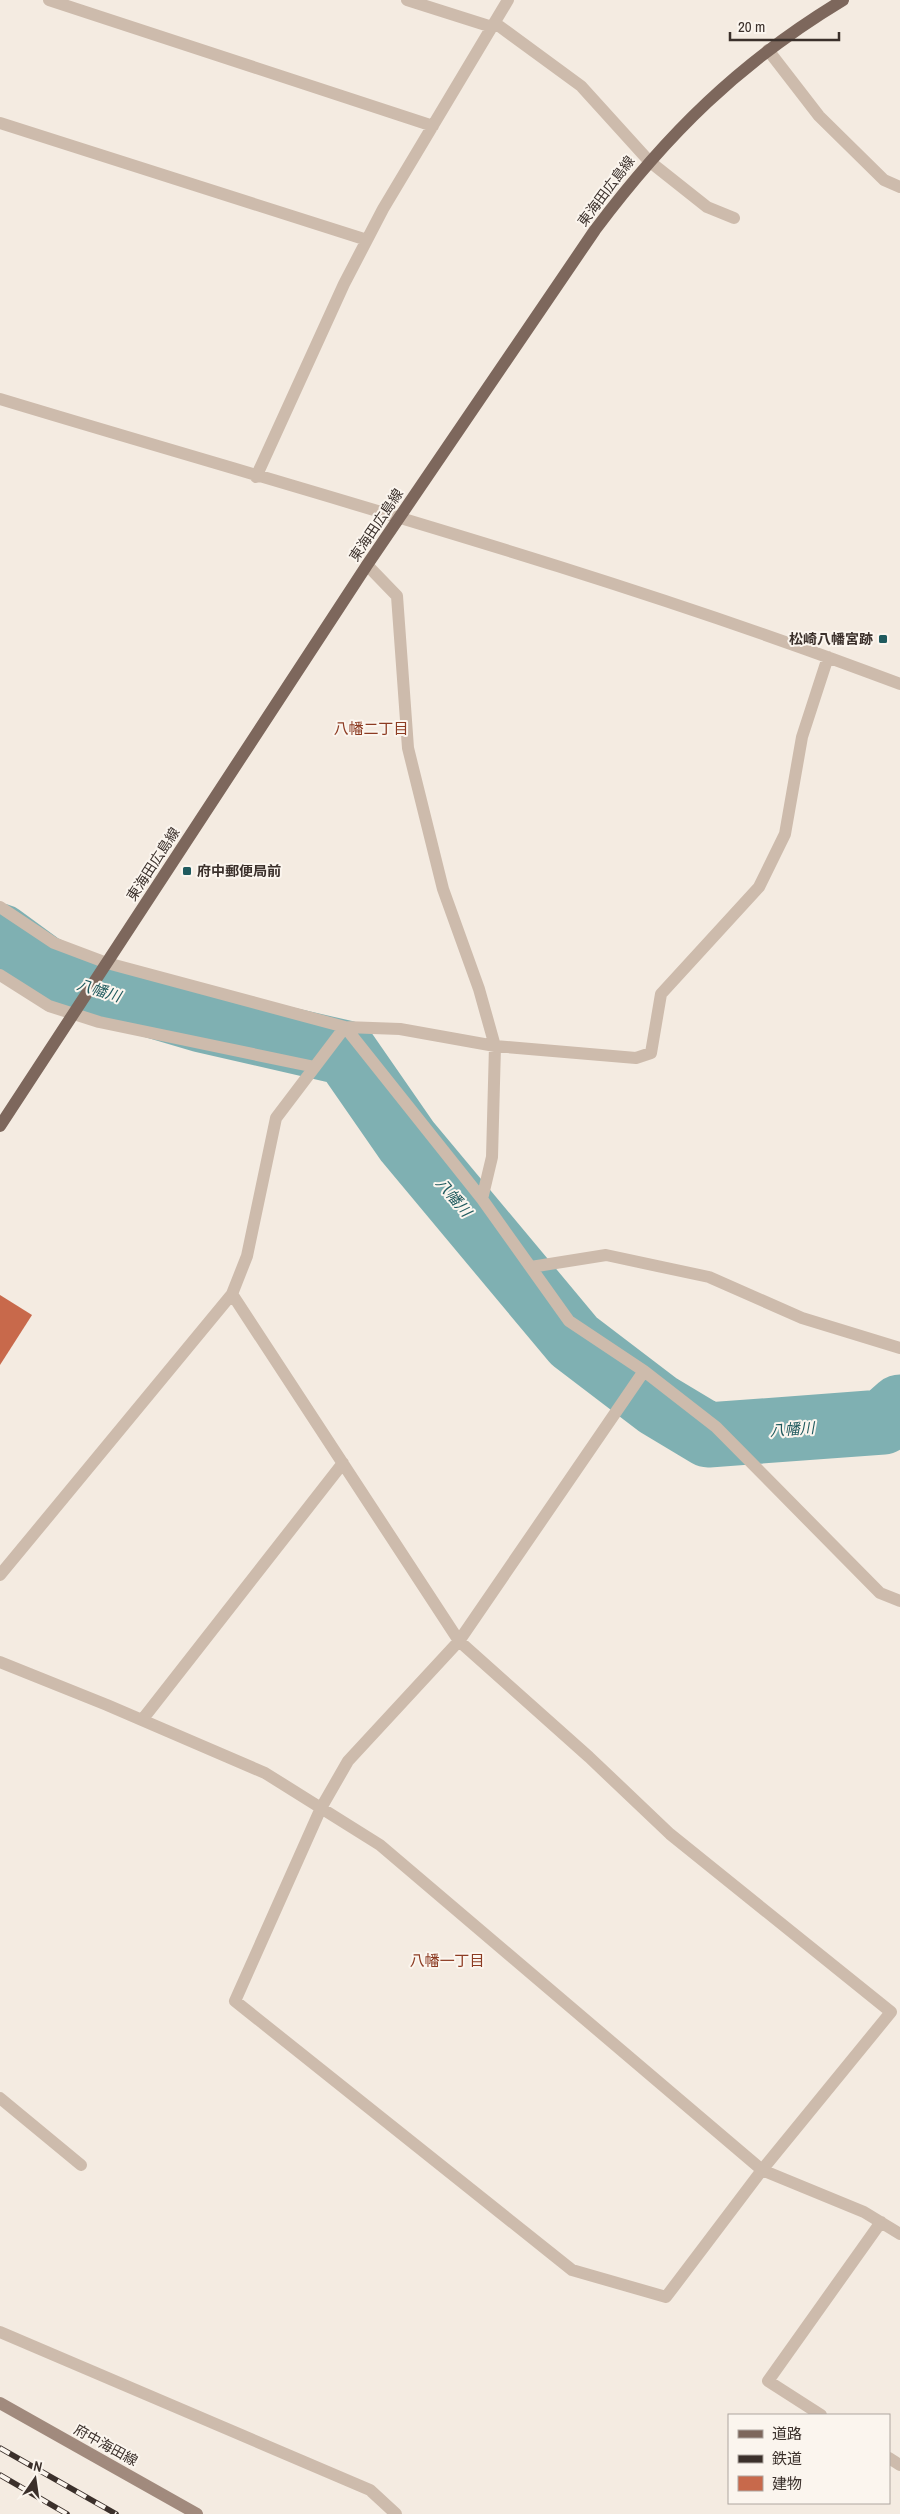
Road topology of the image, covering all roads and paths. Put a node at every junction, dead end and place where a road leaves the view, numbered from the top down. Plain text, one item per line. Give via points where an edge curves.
1 (49, 0) edge
2 (407, 0) edge
3 (508, 0) edge
4 (843, 0) edge
5 (494, 25) junction
6 (768, 50) junction
7 (0, 123) edge
8 (433, 126) junction
9 (649, 160) junction
10 (900, 187) edge
11 (734, 218) dead end
12 (367, 240) junction
13 (0, 399) edge
14 (256, 477) junction
15 (400, 516) junction
16 (367, 565) junction
17 (828, 657) junction
18 (900, 684) edge
19 (0, 907) edge
20 (108, 963) junction
21 (0, 974) edge
22 (74, 1014) junction
23 (345, 1027) junction
24 (495, 1046) junction
25 (315, 1067) junction
26 (0, 1126) edge
27 (482, 1199) junction
28 (531, 1267) junction
29 (232, 1294) junction
30 (900, 1348) edge
31 (644, 1371) junction
32 (343, 1463) junction
33 (0, 1575) edge
34 (900, 1601) edge
35 (459, 1641) junction
36 (0, 1662) edge
37 (142, 1720) junction
38 (321, 1808) junction
39 (0, 2098) edge
40 (82, 2165) dead end
41 (762, 2170) junction
42 (881, 2222) junction
43 (900, 2234) edge
44 (0, 2332) edge
45 (0, 2403) edge
46 (819, 2414) edge
47 (197, 2514) edge
48 (396, 2514) edge

1 - 8 street
2 - 5 street
3 - 5 street
4 - 6 main road, 東海田広島線
5 - 8 street
5 - 9 street via 580,86
6 - 9 main road, 東海田広島線 via 710,98
6 - 10 street via 819,116 884,180
7 - 12 street
8 - 12 street
9 - 11 street via 707,207
9 - 15 main road, 東海田広島線 via 595,230
12 - 14 street
13 - 14 street
14 - 15 street
15 - 16 main road, 東海田広島線
15 - 17 street
16 - 20 main road, 東海田広島線
16 - 24 street via 397,596 408,748 443,889 479,989
17 - 18 street
17 - 24 street via 802,737 785,834 759,887 661,994 651,1053 636,1058
19 - 20 street via 54,943
20 - 22 main road, 東海田広島線
20 - 23 street
21 - 22 street via 49,1006
22 - 25 street via 98,1022
22 - 26 main road, 東海田広島線
23 - 24 street via 400,1029
23 - 25 street
23 - 27 street
24 - 27 street via 492,1157
25 - 29 street via 276,1118 247,1256
27 - 28 street
28 - 30 street via 606,1256 709,1277 802,1318
28 - 31 street via 569,1321
29 - 32 street
29 - 33 street
31 - 34 street via 716,1427 880,1593
31 - 35 street
32 - 35 street
32 - 37 street
35 - 38 street via 348,1760
35 - 41 street via 589,1756 670,1834 891,2012
36 - 37 street
37 - 38 street via 265,1773
38 - 41 street via 380,1846
38 - 41 street via 235,2001 572,2270 666,2297
39 - 40 street
41 - 42 street
42 - 43 street
42 - 46 street via 768,2381
44 - 48 street via 370,2490
45 - 47 main road, 府中海田線

